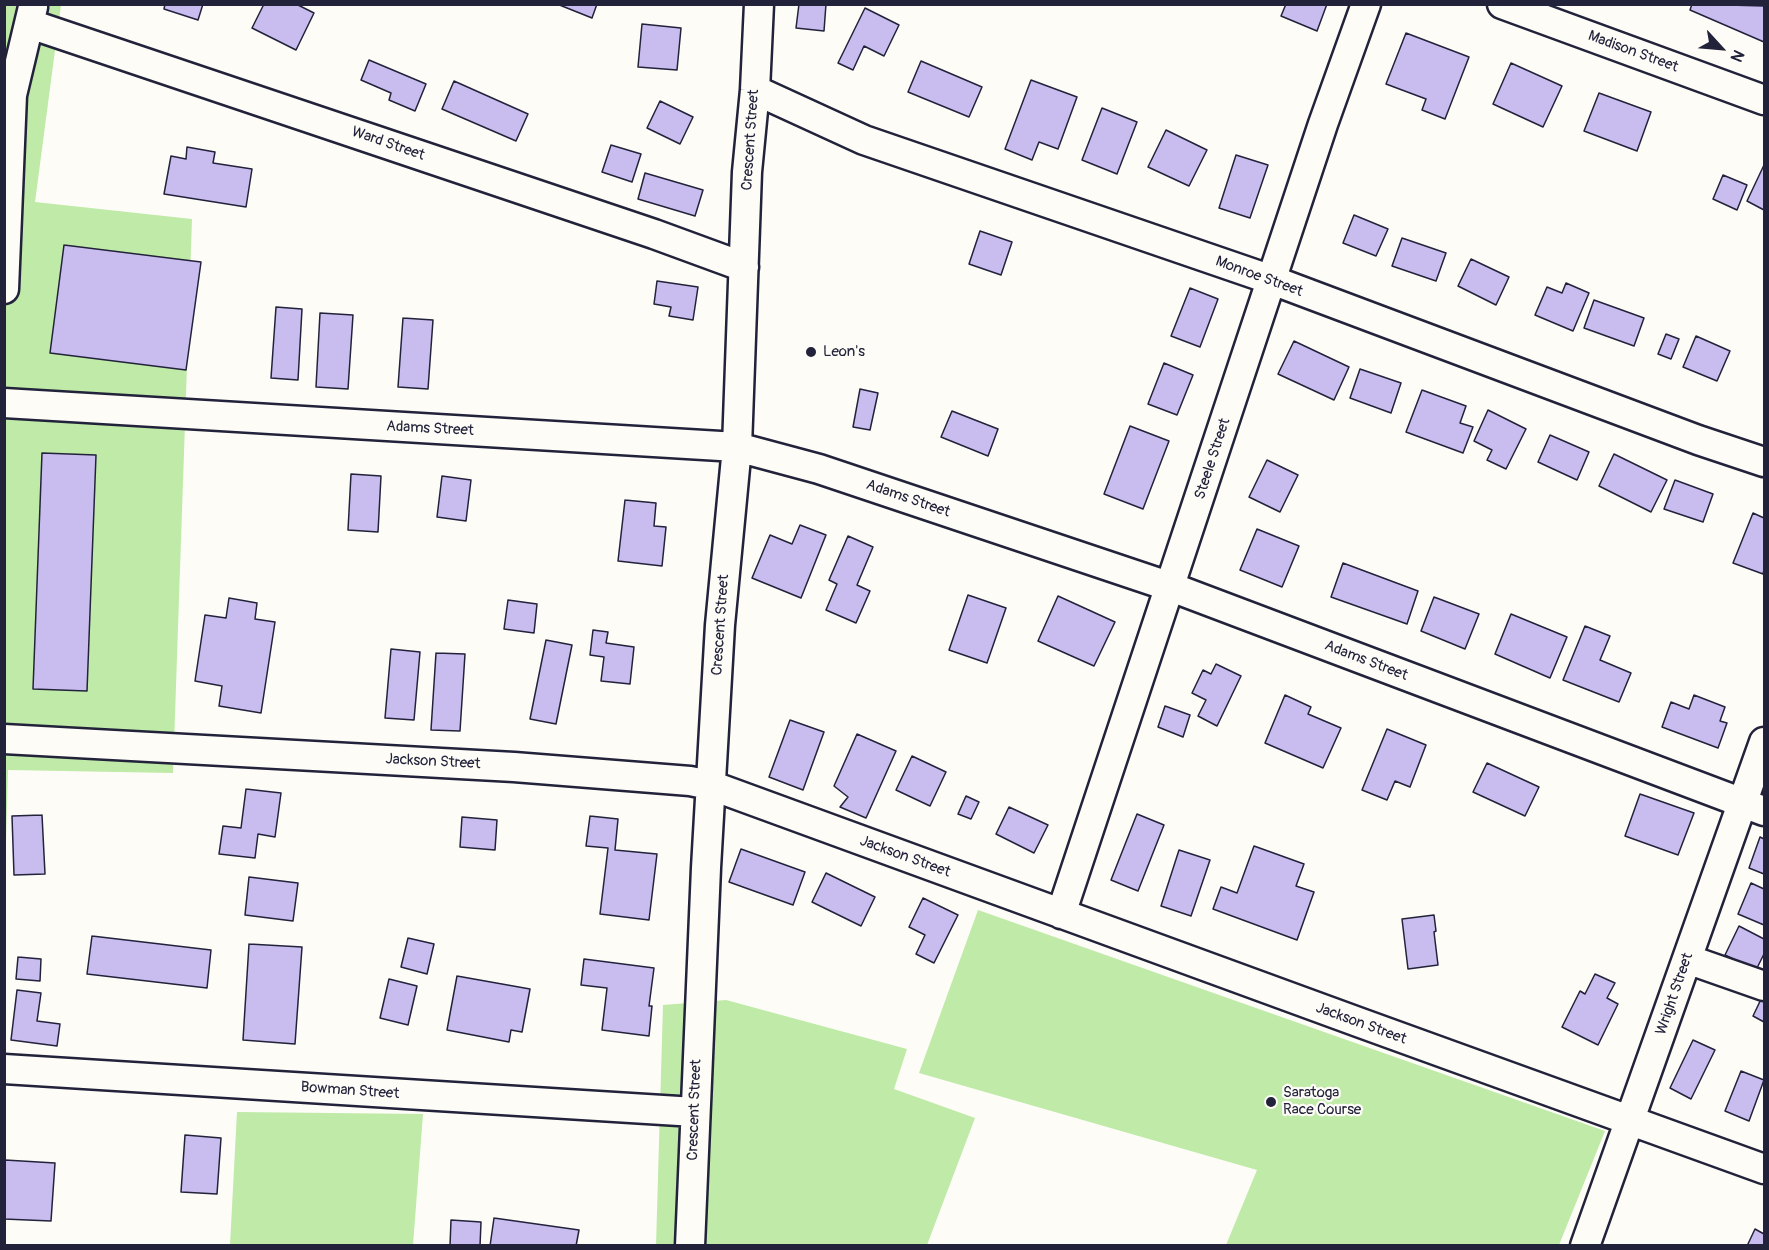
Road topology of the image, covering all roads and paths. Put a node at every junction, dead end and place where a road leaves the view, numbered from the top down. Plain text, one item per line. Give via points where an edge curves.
1 (759, 4) edge
2 (1366, 4) edge
3 (1502, 4) edge
4 (31, 14) edge
5 (755, 90) junction
6 (1764, 100) edge
7 (744, 267) junction
8 (1272, 280) junction
9 (4, 289) edge
10 (4, 403) edge
11 (737, 447) junction
12 (1764, 462) edge
13 (1171, 587) junction
14 (4, 739) edge
15 (1764, 742) edge
16 (710, 785) junction
17 (1754, 807) edge
18 (1061, 914) junction
19 (1687, 959) junction
20 (1764, 986) edge
21 (4, 1069) edge
22 (695, 1113) junction
23 (1630, 1121) junction
24 (1764, 1169) edge
25 (690, 1245) edge
26 (1585, 1245) edge

1 - 5 street, Crescent Street
2 - 8 street, Steele Street
3 - 6 street, Madison Street
4 - 7 street, Ward Street
4 - 9 street via 12,95
5 - 7 street, Crescent Street
5 - 8 street, Monroe Street via 864,140
7 - 11 street, Crescent Street
8 - 12 street, Monroe Street
8 - 13 street, Steele Street
10 - 11 street, Adams Street
11 - 13 street, Adams Street via 819,469
11 - 16 street, Crescent Street
13 - 17 street, Adams Street
13 - 18 street, Steele Street
14 - 16 street, Jackson Street via 514,767
15 - 17 street, Wright Street
16 - 18 street, Jackson Street
16 - 22 street, Crescent Street
17 - 19 street, Wright Street
18 - 23 street, Jackson Street
19 - 20 street
19 - 23 street, Wright Street
21 - 22 street, Bowman Street
22 - 25 street, Crescent Street
23 - 24 street, Jackson Street
23 - 26 street, Wright Street

